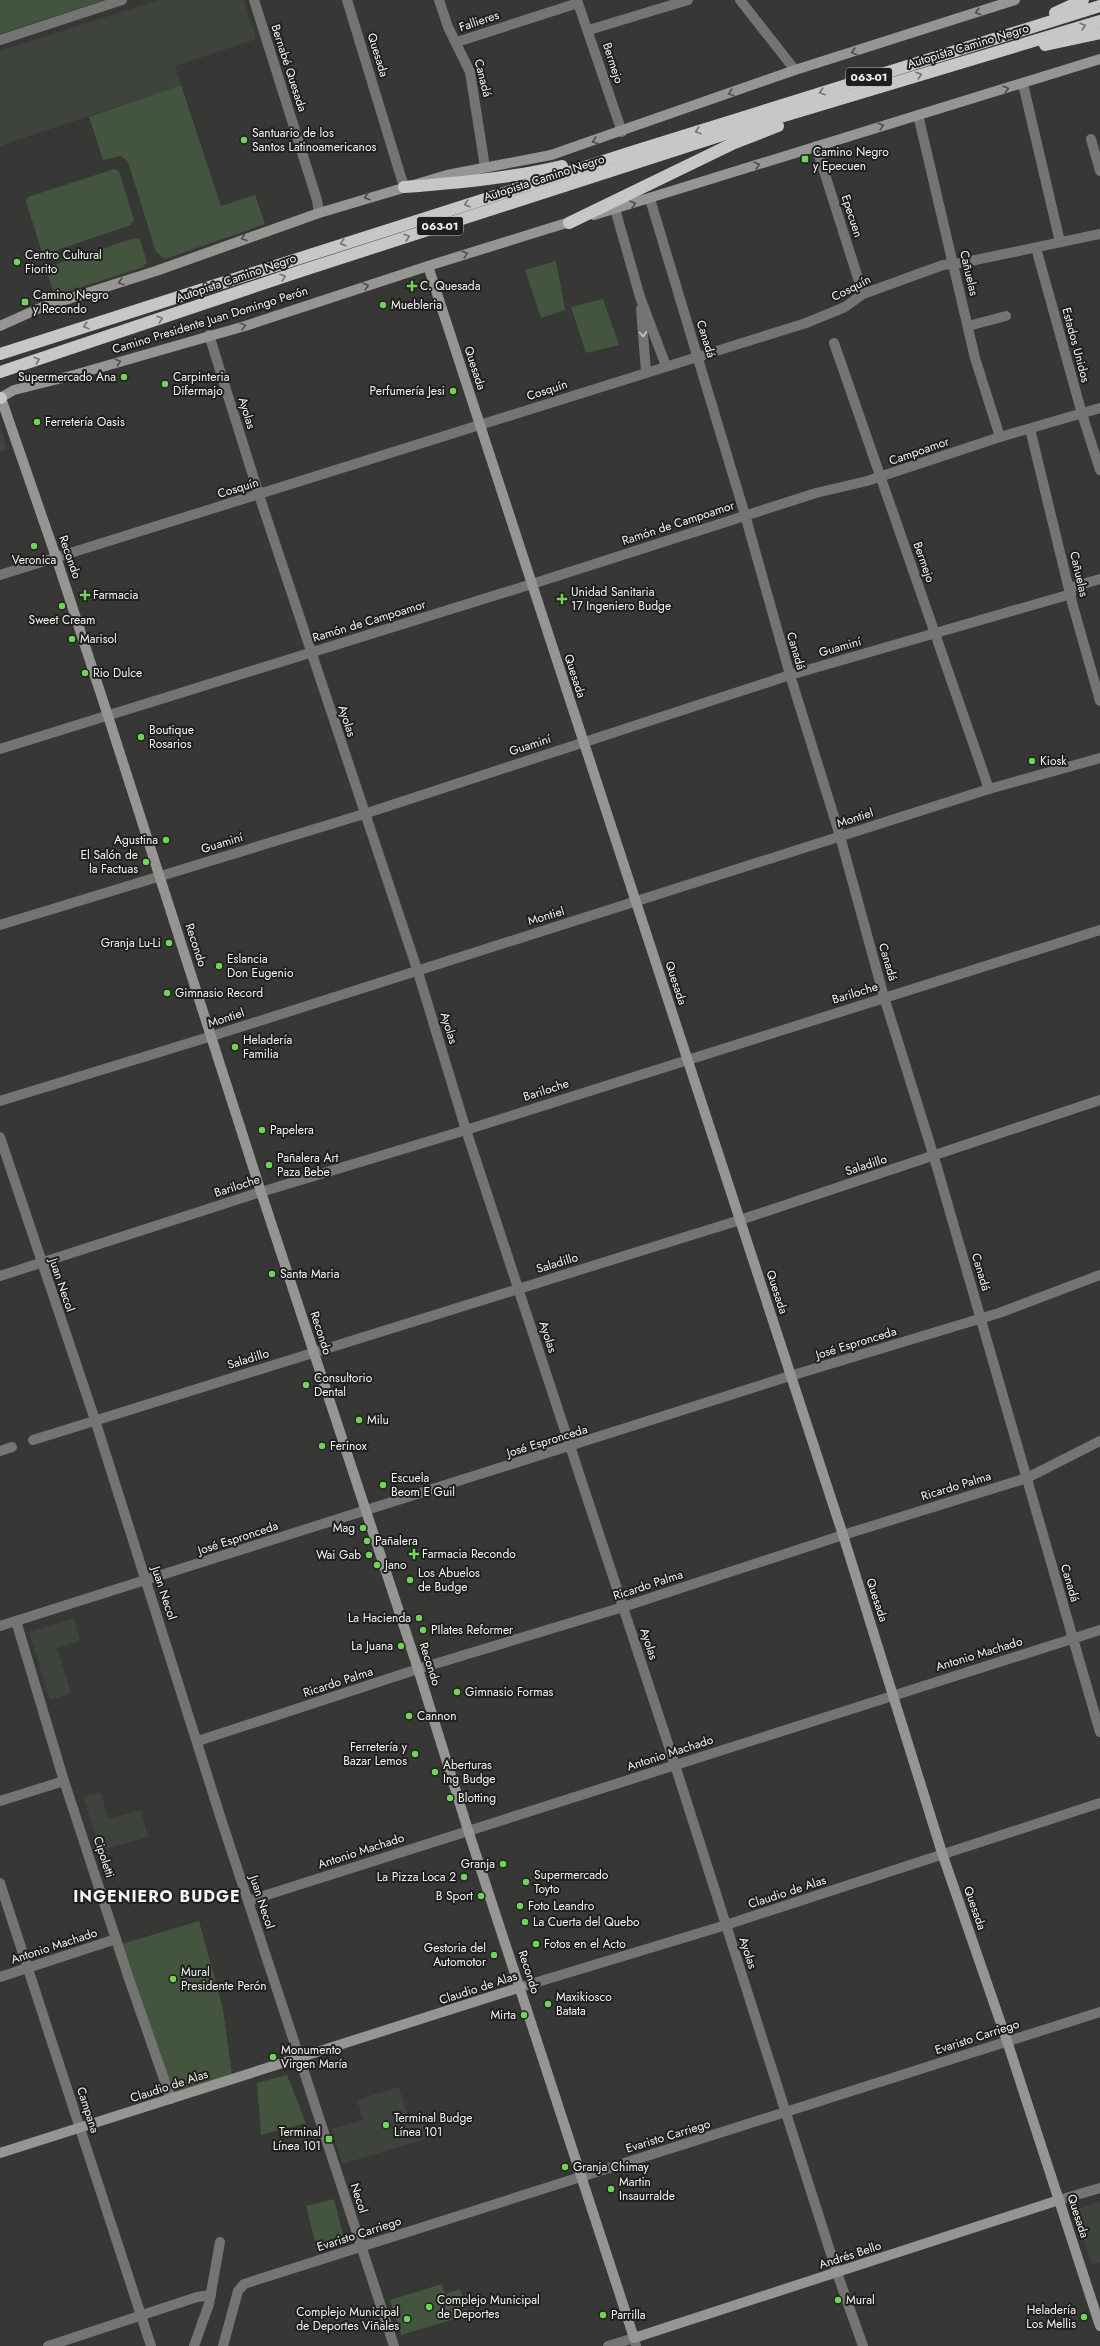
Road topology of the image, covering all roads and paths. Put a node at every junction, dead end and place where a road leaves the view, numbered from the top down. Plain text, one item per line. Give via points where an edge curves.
1 (122, 0) edge
2 (254, 0) edge
3 (347, 0) edge
4 (439, 0) edge
5 (688, 0) edge
6 (740, 0) edge
7 (1015, 0) edge
8 (1083, 0) edge
9 (561, 3) edge
10 (578, 3) joint
11 (1100, 6) edge
12 (1100, 21) edge
13 (589, 30) junction
14 (1100, 33) edge
15 (990, 39) junction
16 (0, 40) edge
17 (457, 42) junction
18 (1100, 59) edge
19 (956, 64) junction
20 (795, 70) junction
21 (1023, 84) junction
22 (882, 87) junction
23 (918, 114) junction
24 (622, 132) junction
25 (1091, 139) dead end
26 (816, 146) junction
27 (638, 150) junction
28 (485, 167) junction
29 (1100, 171) edge
30 (404, 187) junction
31 (650, 199) junction
32 (615, 209) junction
33 (319, 213) junction
34 (569, 223) junction
35 (1100, 234) edge
36 (1060, 242) junction
37 (1036, 248) junction
38 (954, 264) junction
39 (428, 266) junction
40 (863, 294) junction
41 (640, 297) junction
42 (1006, 316) dead end
43 (0, 326) edge
44 (968, 326) junction
45 (209, 335) junction
46 (834, 343) dead end
47 (0, 354) edge
48 (697, 356) junction
49 (666, 366) junction
50 (0, 372) edge
51 (646, 372) junction
52 (0, 398) edge
53 (1100, 408) edge
54 (1082, 414) junction
55 (480, 425) junction
56 (1030, 429) junction
57 (1000, 437) junction
58 (1100, 470) edge
59 (881, 477) junction
60 (259, 495) junction
61 (745, 515) junction
62 (56, 557) junction
63 (0, 575) edge
64 (1100, 579) edge
65 (532, 584) junction
66 (1070, 591) junction
67 (935, 633) junction
68 (311, 653) junction
69 (790, 675) junction
70 (1100, 701) edge
71 (108, 716) junction
72 (582, 742) junction
73 (0, 749) edge
74 (1100, 758) edge
75 (989, 789) junction
76 (364, 814) junction
77 (840, 836) junction
78 (159, 875) junction
79 (636, 902) junction
80 (0, 925) edge
81 (1100, 930) edge
82 (417, 969) junction
83 (884, 997) junction
84 (212, 1036) junction
85 (687, 1058) junction
86 (0, 1100) edge
87 (1100, 1100) edge
88 (466, 1130) junction
89 (0, 1137) edge
90 (934, 1157) junction
91 (260, 1192) junction
92 (740, 1220) junction
93 (41, 1263) junction
94 (1100, 1275) edge
95 (0, 1276) edge
96 (518, 1289) junction
97 (981, 1318) junction
98 (314, 1352) junction
99 (790, 1376) junction
100 (95, 1420) junction
101 (33, 1440) dead end
102 (1100, 1442) edge
103 (12, 1447) dead end
104 (571, 1447) junction
105 (0, 1451) edge
106 (1027, 1478) junction
107 (365, 1512) junction
108 (843, 1535) junction
109 (147, 1581) junction
110 (623, 1607) junction
111 (16, 1621) junction
112 (0, 1626) edge
113 (1100, 1630) edge
114 (1072, 1638) junction
115 (418, 1669) junction
116 (893, 1694) junction
117 (1100, 1732) edge
118 (198, 1741) junction
119 (675, 1765) junction
120 (64, 1781) junction
121 (0, 1801) edge
122 (1100, 1803) edge
123 (468, 1830) junction
124 (944, 1856) junction
125 (0, 1883) edge
126 (248, 1901) junction
127 (726, 1925) junction
128 (116, 1939) junction
129 (28, 1968) junction
130 (0, 1977) edge
131 (521, 1987) junction
132 (1100, 2012) edge
133 (1007, 2041) junction
134 (299, 2059) junction
135 (171, 2099) junction
136 (786, 2112) junction
137 (80, 2128) junction
138 (0, 2153) edge
139 (582, 2177) junction
140 (1100, 2188) edge
141 (1060, 2200) junction
142 (220, 2242) dead end
143 (362, 2248) junction
144 (837, 2273) junction
145 (211, 2295) junction
146 (142, 2316) junction
147 (1100, 2326) edge
148 (635, 2342) edge
149 (48, 2346) edge
150 (150, 2346) edge
151 (194, 2346) edge
152 (223, 2346) edge
153 (394, 2346) edge
154 (608, 2346) edge
155 (863, 2346) edge

1 - 16 street
2 - 33 street, Bernabé Quesada
3 - 30 street, Quesada
4 - 17 street, Canadá
5 - 13 street
6 - 20 street
7 -> 20 street
8 - 15 highway
9 - 10 street, Fallieres
9 - 17 street, Fallieres
10 - 13 street, Bermejo
11 - 15 highway, Autopista Camino Negro / 063-01
19 -> 12 highway, Autopista Camino Negro / 063-01
13 - 24 street, Bermejo
14 - 19 highway
15 -> 27 highway, Autopista Camino Negro / 063-01
17 - 28 street, Canadá via 474,84
18 - 21 street, Camino Presidente Juan Domingo Perón
22 -> 19 highway, Autopista Camino Negro / 063-01
20 -> 24 street
23 -> 21 street, Camino Presidente Juan Domingo Perón
21 - 36 street
22 - 34 highway via 732,144
50 -> 22 highway, Autopista Camino Negro / 063-01 via 744,128
26 -> 23 street, Camino Presidente Juan Domingo Perón
23 - 38 street, Cañuelas
24 -> 28 street via 545,156
25 - 29 street
31 -> 26 street, Camino Presidente Juan Domingo Perón
26 - 40 street, Epecuen
27 - 30 highway via 512,177
27 -> 47 highway, Autopista Camino Negro / 063-01
28 - 30 street
30 -> 33 street
32 -> 31 street, Camino Presidente Juan Domingo Perón
31 - 48 street, Canadá
32 - 34 street, Camino Presidente Juan Domingo Perón
32 - 41 street
33 -> 43 street via 156,271 40,308
39 -> 34 street, Camino Presidente Juan Domingo Perón
35 - 36 street, Cosquín
36 - 37 street, Cosquín
37 - 38 street, Cosquín
37 - 54 street, Estados Unidos
38 - 40 street, Cosquín via 943,265
38 - 44 street, Cañuelas
45 -> 39 street, Camino Presidente Juan Domingo Perón via 245,326
39 - 55 street, Quesada
40 - 48 street, Cosquín via 845,307 806,323
41 - 49 street
41 -> 51 street
42 - 44 street
44 - 57 street, Cañuelas via 981,382
52 -> 45 street, Camino Presidente Juan Domingo Perón via 20,388 74,375
45 - 60 street, Ayolas
46 - 59 street, Bermejo
48 - 49 street, Cosquín
48 - 61 street, Canadá
49 - 51 street, Cosquín
51 - 55 street, Cosquín
52 - 62 street, Recondo
53 - 54 street, Campoamor
54 - 56 street, Campoamor
54 - 58 street, Estados Unidos
55 - 60 street, Cosquín
55 - 65 street, Quesada
56 - 57 street, Campoamor
56 - 66 street, Cañuelas
57 - 59 street, Campoamor
59 - 61 street, Campoamor via 816,493
59 - 67 street, Bermejo
60 - 62 street, Cosquín
60 - 68 street, Ayolas
61 - 65 street, Ramón de Campoamor
61 - 69 street, Canadá
62 - 63 street, Cosquín
62 - 71 street, Recondo
64 - 66 street, Guaminí
65 - 68 street, Ramón de Campoamor
65 - 72 street, Quesada
66 - 67 street, Guaminí
66 - 70 street, Cañuelas
67 - 69 street, Guaminí
67 - 75 street, Bermejo
68 - 71 street, Ramón de Campoamor
68 - 76 street, Ayolas
69 - 72 street, Guaminí
69 - 77 street, Canadá
71 - 73 street, Ramón de Campoamor
71 - 78 street, Recondo
72 - 76 street, Guaminí
72 - 79 street, Quesada
74 - 75 street, Montiel
75 - 77 street, Montiel
76 - 78 street, Guaminí
76 - 82 street, Ayolas
77 - 79 street, Montiel
77 - 83 street, Canadá
78 - 80 street, Guaminí
78 - 84 street, Recondo
79 - 82 street, Montiel
79 - 85 street, Quesada
81 - 83 street, Bariloche
82 - 84 street, Montiel
82 - 88 street, Ayolas
83 - 85 street, Bariloche
83 - 90 street, Canadá
84 - 86 street, Montiel
84 - 91 street, Recondo
85 - 88 street, Bariloche
85 - 92 street, Quesada
87 - 90 street, Saladillo
88 - 91 street, Bariloche
88 - 96 street, Ayolas
89 - 93 street, Juan Necol
90 - 92 street, Saladillo
90 - 97 street, Canadá
91 - 93 street, Bariloche
91 - 98 street, Recondo
92 - 96 street, Saladillo
92 - 99 street, Quesada
93 - 95 street, Bariloche
93 - 100 street, Juan Necol
94 - 97 street, José Espronceda
96 - 98 street, Saladillo
96 - 104 street, Ayolas
97 - 99 street, José Espronceda
97 - 106 street, Canadá
98 - 100 street, Saladillo
98 - 107 street, Recondo
99 - 104 street, José Espronceda
99 - 108 street, Quesada
100 - 101 street, Saladillo
100 - 109 street, Juan Necol
102 - 106 street, Ricardo Palma
103 - 105 street
104 - 107 street, José Espronceda
104 - 110 street, Ayolas
106 - 108 street, Ricardo Palma
106 - 114 street, Canadá
107 - 109 street, José Espronceda
107 - 115 street, Recondo
108 - 110 street, Ricardo Palma
108 - 116 street, Quesada
109 - 111 street, José Espronceda
109 - 118 street, Juan Necol
110 - 115 street, Ricardo Palma
110 - 119 street, Ayolas
111 - 112 street, José Espronceda
111 - 120 street, Cipoletti
113 - 114 street, Antonio Machado
114 - 116 street, Antonio Machado
114 - 117 street, Canadá
115 - 118 street, Ricardo Palma
115 - 123 street, Recondo
116 - 119 street, Antonio Machado
116 - 124 street, Quesada
118 - 126 street, Juan Necol
119 - 123 street, Antonio Machado
119 - 127 street, Ayolas
120 - 121 street
120 - 128 street, Cipoletti
122 - 124 street, Claudio de Alas
123 - 126 street, Antonio Machado
123 - 131 street, Recondo
124 - 127 street, Claudio de Alas
124 - 133 street, Quesada
125 - 129 street, Campana
126 - 134 street, Juan Necol
127 - 131 street, Claudio de Alas
127 - 136 street, Ayolas
128 - 129 street, Antonio Machado
128 - 135 street, Cipoletti
129 - 130 street, Antonio Machado
129 - 137 street, Campana
131 - 134 street, Claudio de Alas
131 - 139 street, Recondo
132 - 133 street, Evaristo Carriego
133 - 136 street, Evaristo Carriego
133 - 141 street, Quesada
134 - 135 street, Claudio de Alas
134 - 143 street, Necol
135 - 137 street, Claudio de Alas
136 - 139 street, Evaristo Carriego
136 - 144 street, Ayolas
137 - 138 street, Claudio de Alas
137 - 146 street, Campana
139 - 143 street, Evaristo Carriego
139 - 148 street, Recondo
140 - 141 street, Andrés Bello
141 - 144 street, Andrés Bello
141 - 147 street, Quesada
142 - 145 street
143 - 152 street, Evaristo Carriego via 244,2284 238,2291
143 - 153 street, Necol
144 - 148 street, Andrés Bello
144 - 155 street, Ayolas
145 - 146 street via 197,2297
145 - 151 street
146 - 149 street
146 - 150 street, Campana
148 - 154 street, Andrés Bello

